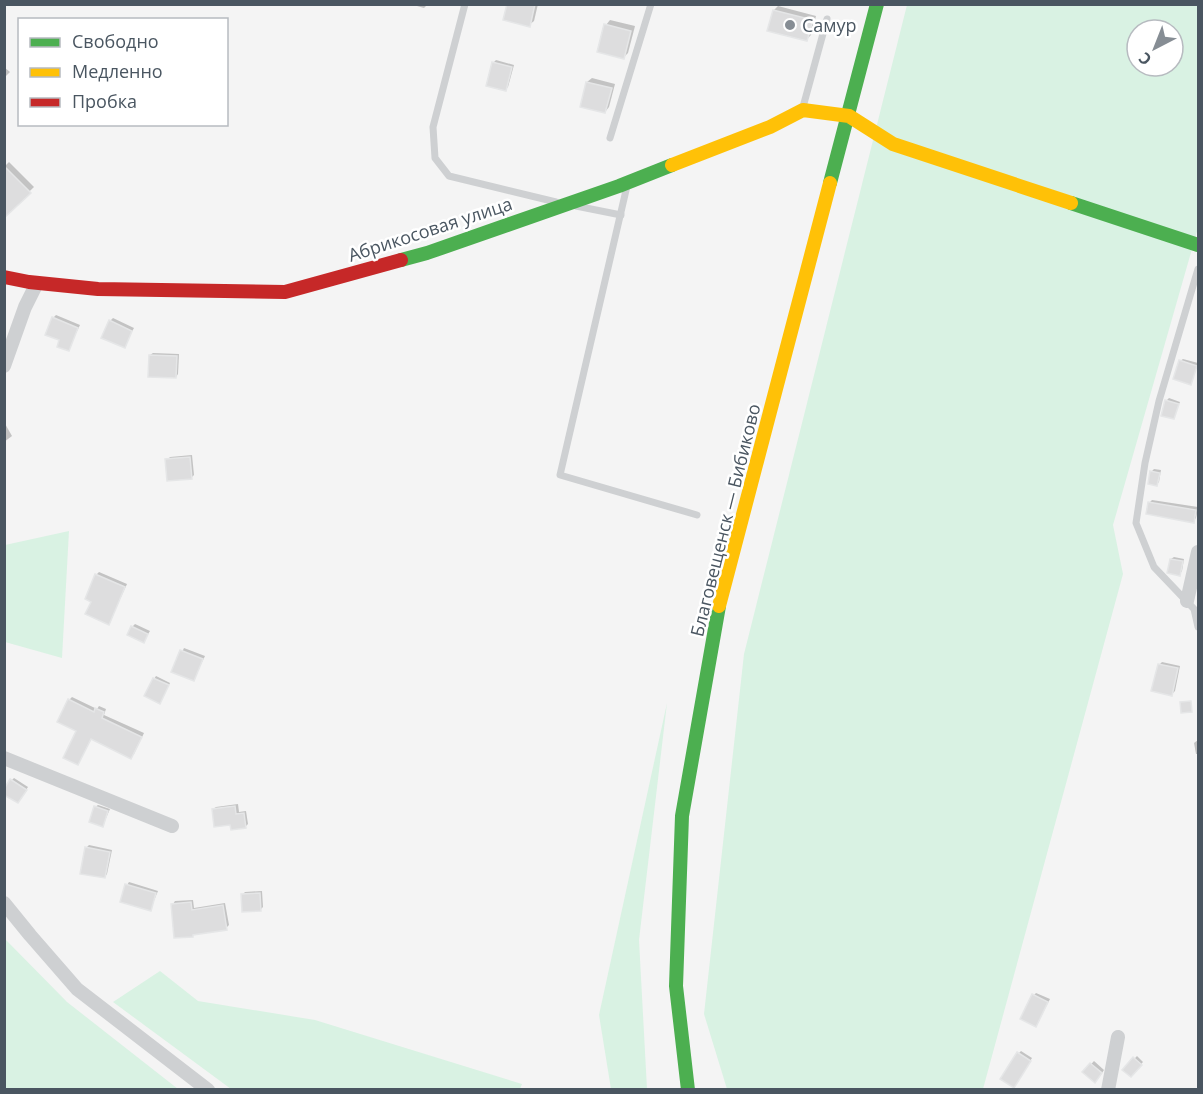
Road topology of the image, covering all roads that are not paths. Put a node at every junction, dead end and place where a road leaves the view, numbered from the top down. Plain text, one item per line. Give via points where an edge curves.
1 (465, 4) edge
2 (651, 4) edge
3 (877, 4) edge
4 (826, 19) dead end
5 (803, 110) junction
6 (849, 116) junction
7 (610, 138) dead end
8 (628, 182) junction
9 (566, 204) junction
10 (621, 215) junction
11 (1198, 245) edge
12 (1198, 269) edge
13 (4, 277) edge
14 (37, 283) junction
15 (4, 366) edge
16 (697, 514) dead end
17 (1198, 552) edge
18 (1187, 601) junction
19 (1198, 627) edge
20 (4, 758) edge
21 (172, 826) dead end
22 (4, 903) edge
23 (1118, 1037) dead end
24 (208, 1089) edge
25 (688, 1089) edge
26 (1108, 1089) edge

1 - 9 lane via 433,127 435,158 449,176
2 - 7 lane
3 - 6 street, Благовещенск — Бибиково
4 - 5 lane
5 - 6 street
5 - 8 street, Абрикосовая улица via 770,127
6 - 11 street via 893,144
6 - 25 street, Благовещенск — Бибиково via 718,605 682,816 676,986
8 - 9 street, Абрикосовая улица
8 - 10 lane
9 - 10 lane
9 - 14 street, Абрикосовая улица via 427,253 285,292 98,289
10 - 16 lane via 560,475
12 - 18 lane via 1159,401 1144,463 1136,523 1154,567
13 - 14 street, Абрикосовая улица
14 - 15 street
17 - 18 street
18 - 19 lane via 1194,609
20 - 21 street
22 - 24 street via 77,989
23 - 26 street

